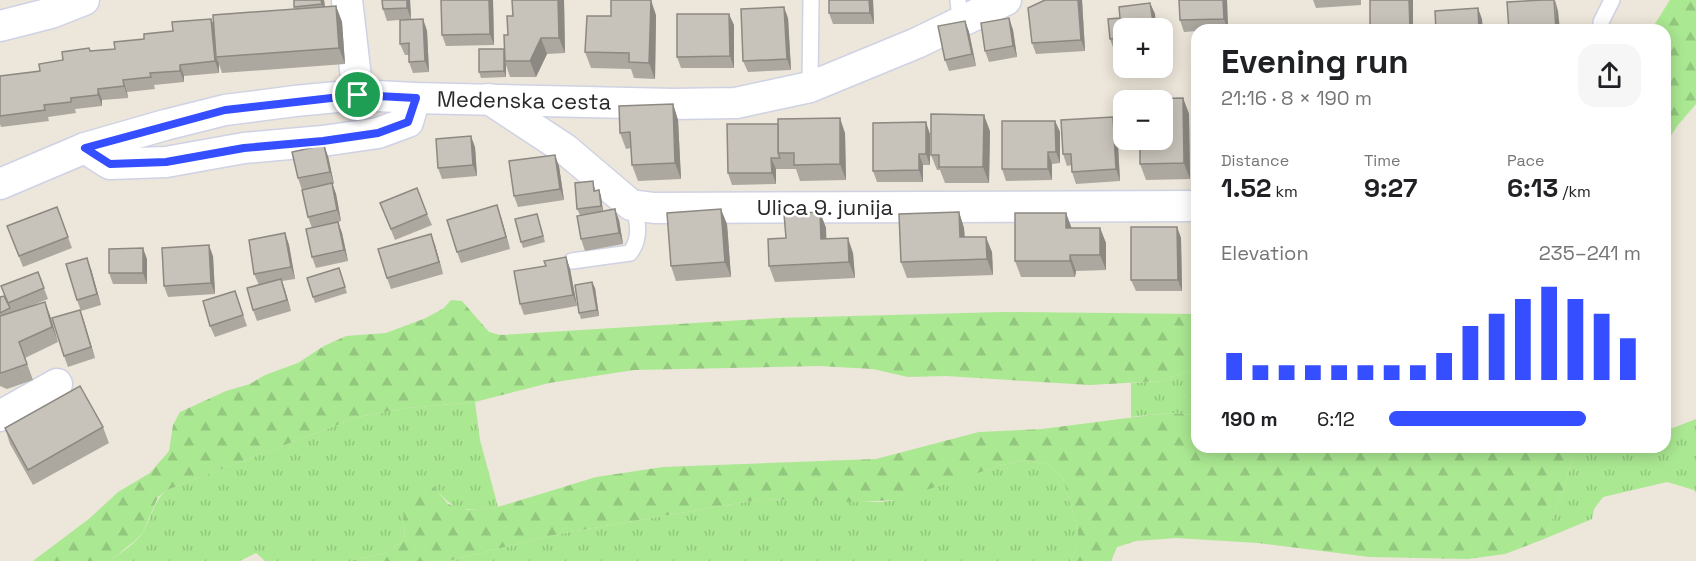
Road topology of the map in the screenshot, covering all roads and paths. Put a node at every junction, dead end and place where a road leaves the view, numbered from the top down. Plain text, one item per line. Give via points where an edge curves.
1 (84, 0) edge
2 (347, 0) edge
3 (811, 0) edge
4 (1005, 0) edge
5 (1612, 0) edge
6 (959, 10) edge
7 (1601, 22) dead end
8 (0, 26) edge
9 (810, 87) junction
10 (358, 95) junction
11 (416, 98) junction
12 (489, 99) junction
13 (85, 148) junction
14 (0, 184) edge
15 (631, 205) junction
16 (1191, 206) edge
17 (572, 261) dead end
18 (57, 384) dead end
19 (0, 416) edge

1 - 8 street
2 - 10 street
3 - 9 lane
4 - 6 street, Medenska cesta
5 - 7 lane
6 - 9 street, Medenska cesta via 918,43
9 - 12 street, Medenska cesta via 736,103
10 - 11 street, Medenska cesta
10 - 13 street, Medenska cesta via 225,110
11 - 12 street, Medenska cesta
11 - 13 street via 408,122 378,133 244,148 166,162 110,164
12 - 15 street via 565,149
13 - 14 street, Medenska cesta
15 - 16 street, Ulica 9. junija
15 - 17 lane via 637,216 637,236 630,253
18 - 19 street

